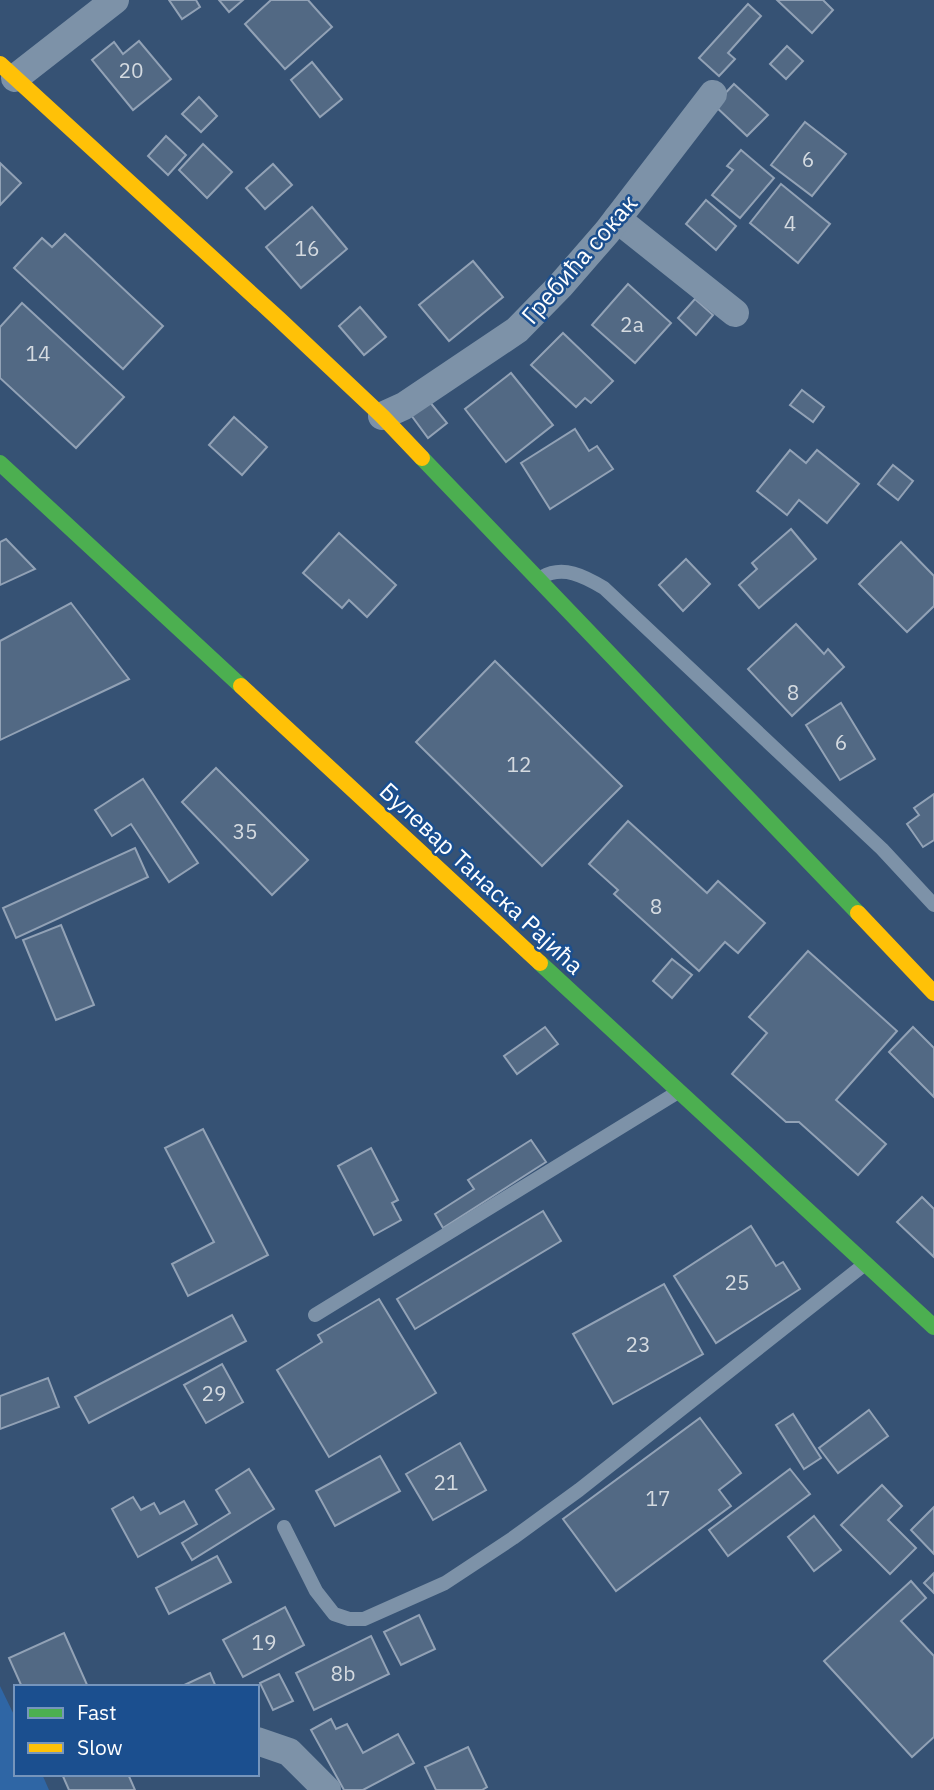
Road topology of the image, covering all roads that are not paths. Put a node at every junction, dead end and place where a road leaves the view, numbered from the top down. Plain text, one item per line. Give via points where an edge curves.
1 (114, 0) edge
2 (8, 71) edge
3 (713, 94) dead end
4 (617, 219) junction
5 (735, 313) dead end
6 (382, 416) junction
7 (0, 463) edge
8 (538, 580) junction
9 (934, 905) edge
10 (934, 993) edge
11 (679, 1091) junction
12 (866, 1264) junction
13 (315, 1315) dead end
14 (934, 1326) edge
15 (284, 1527) dead end
16 (259, 1742) edge
17 (327, 1790) edge

1 - 2 street
2 - 6 street
3 - 4 street, Гребића сокак
4 - 5 street
4 - 6 street, Гребића сокак via 517,330
6 - 8 street
7 - 11 street, Булевар Танаска Рајића
8 - 9 lane via 565,572 604,588 881,849
8 - 10 street
11 - 12 street, Булевар Танаска Рајића
11 - 13 lane
12 - 14 street, Булевар Танаска Рајића
12 - 15 lane via 579,1490 445,1583 364,1619 334,1614 316,1591
16 - 17 street via 289,1752

